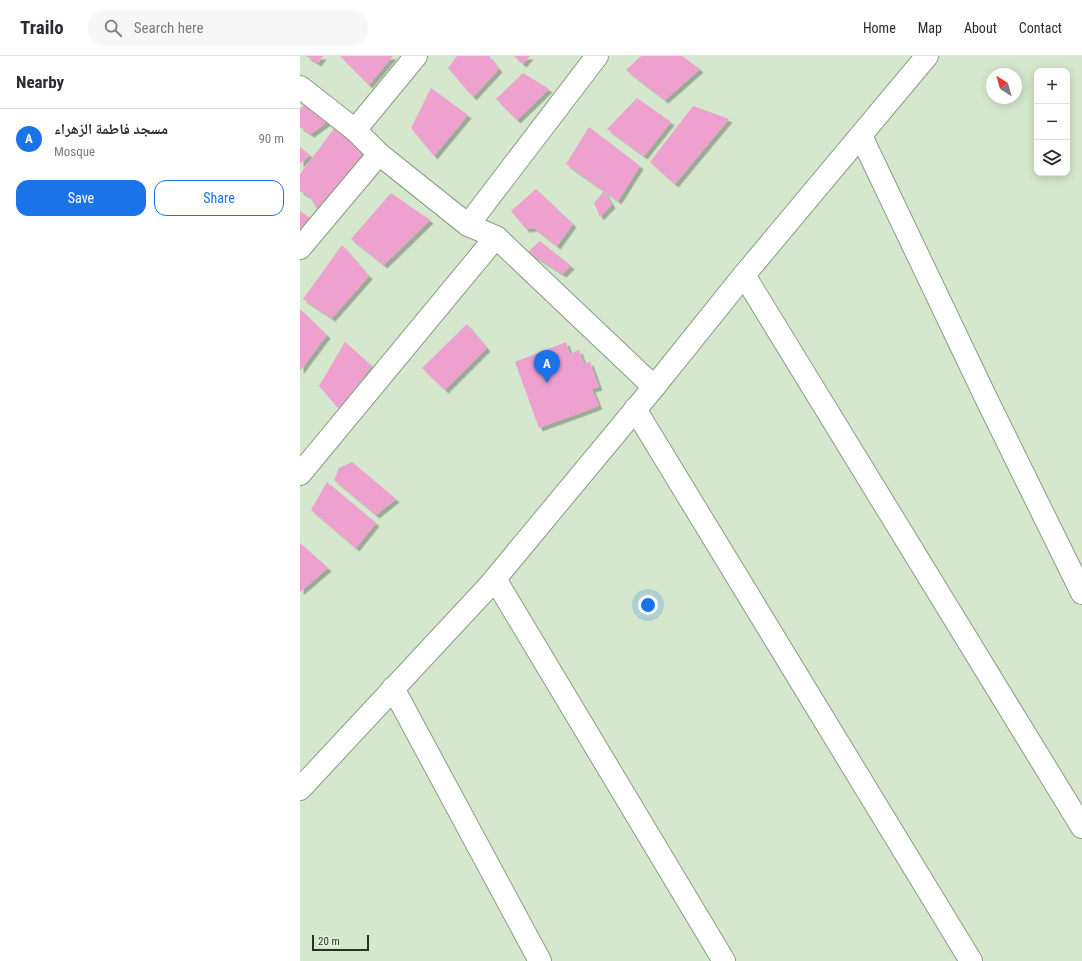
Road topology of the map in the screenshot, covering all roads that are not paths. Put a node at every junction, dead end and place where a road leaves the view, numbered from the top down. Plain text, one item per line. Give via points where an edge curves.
1 (416, 56) edge
2 (597, 56) edge
3 (927, 56) edge
4 (300, 87) edge
5 (355, 130) junction
6 (861, 136) junction
7 (379, 154) junction
8 (468, 225) junction
9 (496, 237) junction
10 (300, 248) edge
11 (744, 275) junction
12 (654, 387) junction
13 (636, 409) junction
14 (300, 474) edge
15 (495, 579) junction
16 (1082, 593) edge
17 (393, 688) junction
18 (300, 789) edge
19 (1082, 827) edge
20 (540, 961) edge
21 (724, 961) edge
22 (971, 961) edge

1 - 5 street
2 - 8 street
3 - 6 street
4 - 5 street
5 - 7 street
6 - 11 street
6 - 16 street
7 - 8 street
7 - 10 street
8 - 9 street
9 - 12 street
9 - 14 street
11 - 12 street
11 - 19 street
12 - 13 street
13 - 15 street
13 - 22 street
15 - 17 street
15 - 21 street
17 - 18 street
17 - 20 street

